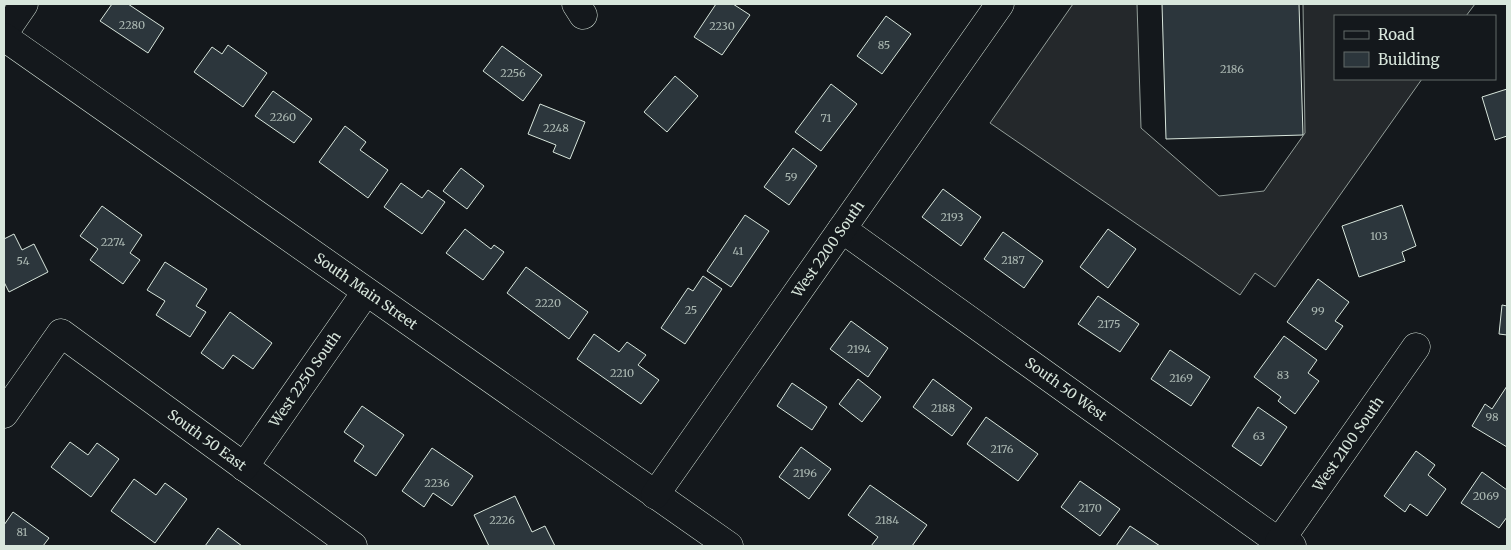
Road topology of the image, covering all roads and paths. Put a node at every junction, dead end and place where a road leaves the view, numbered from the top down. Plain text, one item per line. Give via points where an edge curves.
1 (24, 4) edge
2 (1000, 4) edge
3 (4, 32) edge
4 (4, 36) edge
5 (842, 229) junction
6 (366, 292) junction
7 (1416, 347) dead end
8 (4, 414) edge
9 (244, 467) junction
10 (655, 495) junction
11 (1286, 544) edge
12 (353, 546) edge
13 (729, 546) edge

1 - 3 street
2 - 5 street, West 2200 South
4 - 6 street, South Main Street
5 - 10 street, West 2200 South
5 - 11 street, South 50 West
6 - 9 street, West 2250 South
6 - 10 street, South Main Street
7 - 11 street, West 2100 South
8 - 9 street, South 50 East via 61,333
9 - 12 street, South 50 East
10 - 13 street, South Main Street

